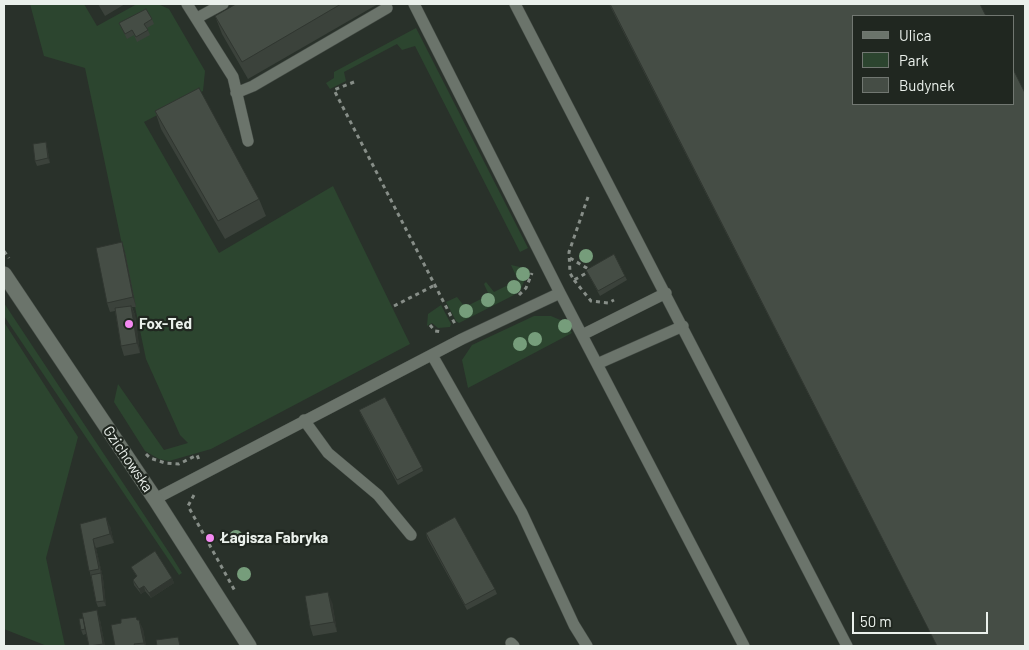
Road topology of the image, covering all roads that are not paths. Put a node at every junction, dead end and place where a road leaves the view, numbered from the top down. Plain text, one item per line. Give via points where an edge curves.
1 (187, 4) edge
2 (223, 4) edge
3 (414, 4) edge
4 (515, 4) edge
5 (387, 8) dead end
6 (197, 18) junction
7 (236, 93) junction
8 (248, 141) dead end
9 (4, 274) edge
10 (560, 293) junction
11 (666, 293) junction
12 (682, 326) junction
13 (582, 335) junction
14 (432, 355) junction
15 (597, 364) junction
16 (304, 420) junction
17 (155, 499) junction
18 (411, 536) dead end
19 (249, 646) edge
20 (587, 646) edge
21 (744, 646) edge
22 (847, 646) edge

1 - 6 lane
2 - 6 lane
3 - 10 lane
4 - 11 lane
5 - 7 lane
6 - 7 lane via 233,77
7 - 8 lane
9 - 17 street, Gzichowska
10 - 13 lane
10 - 14 lane
11 - 12 lane
11 - 13 lane
12 - 15 lane
12 - 22 lane
13 - 15 lane
14 - 16 lane
14 - 20 lane via 522,513
15 - 21 lane
16 - 17 lane
16 - 18 lane via 328,452 378,495
17 - 19 street, Gzichowska

